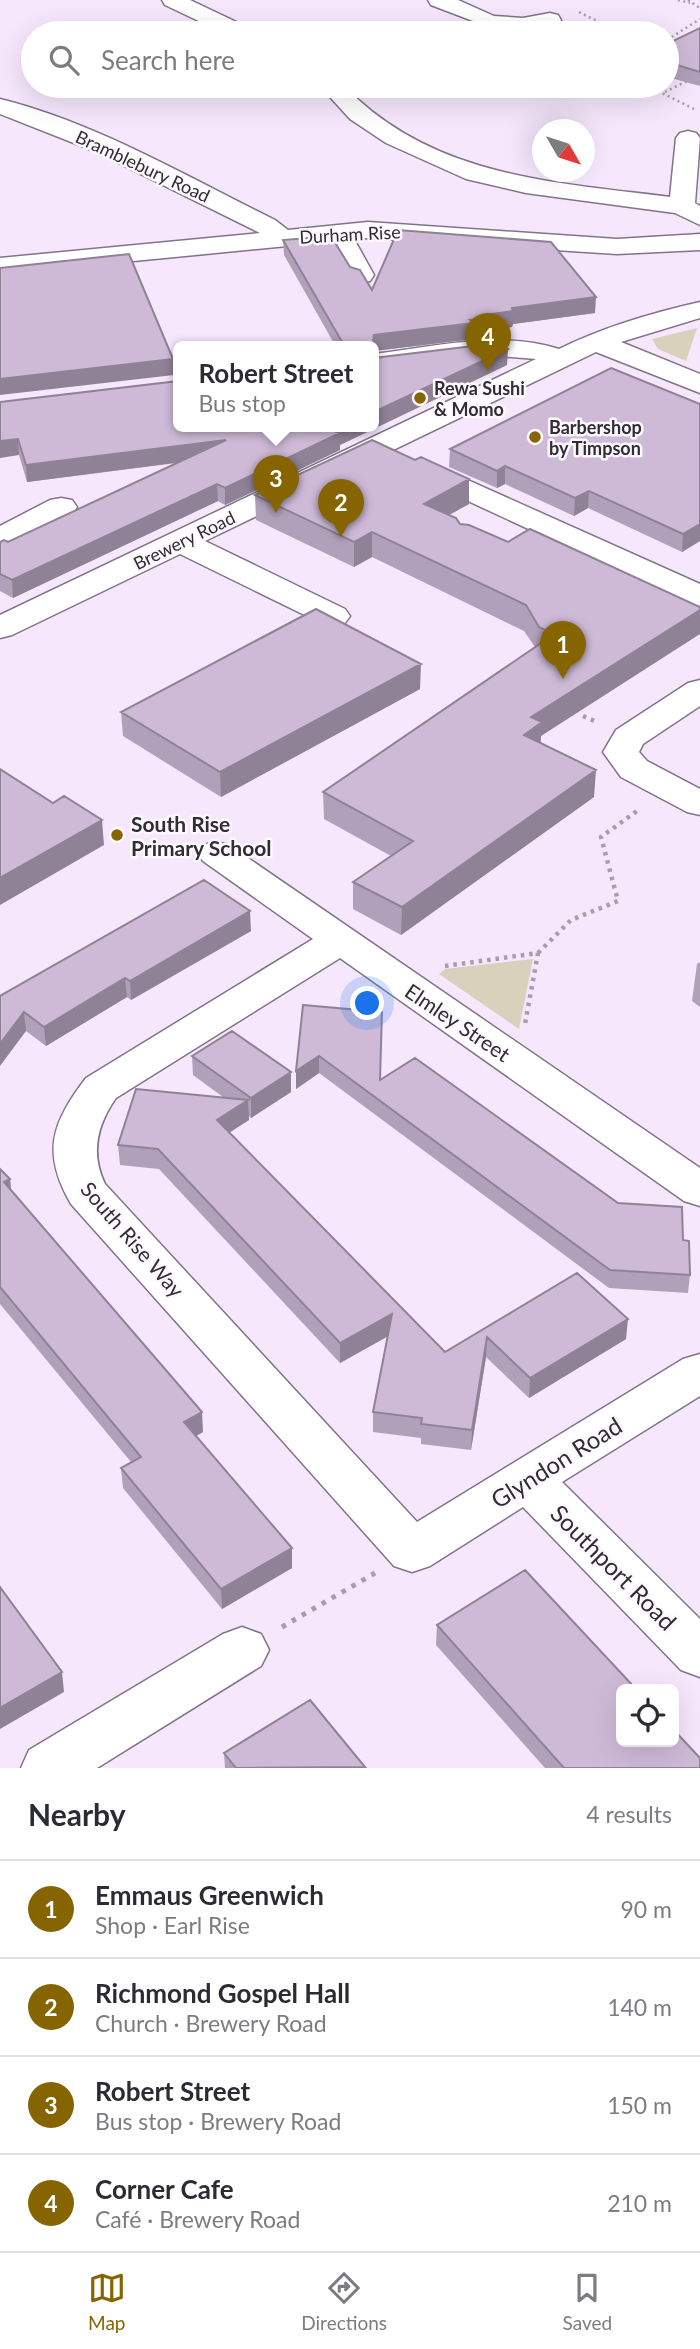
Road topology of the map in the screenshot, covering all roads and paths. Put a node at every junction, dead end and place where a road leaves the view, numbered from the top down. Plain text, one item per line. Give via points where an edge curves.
1 (173, 0) edge
2 (439, 0) edge
3 (678, 0) edge
4 (690, 1) edge
5 (570, 7) dead end
6 (700, 8) edge
7 (700, 19) edge
8 (550, 20) dead end
9 (217, 21) edge
10 (484, 21) edge
11 (545, 21) edge
12 (597, 21) edge
13 (679, 32) edge
14 (700, 74) edge
15 (679, 84) edge
16 (343, 98) edge
17 (0, 106) edge
18 (688, 138) dead end
19 (691, 212) edge
20 (337, 232) junction
21 (280, 237) junction
22 (700, 242) edge
23 (0, 266) edge
24 (361, 275) edge
25 (700, 310) edge
26 (595, 342) junction
27 (560, 358) junction
28 (379, 362) edge
29 (700, 384) edge
30 (376, 447) junction
31 (61, 507) dead end
32 (518, 513) junction
33 (483, 533) edge
34 (0, 540) edge
35 (181, 542) junction
36 (700, 596) edge
37 (333, 616) edge
38 (3, 623) edge
39 (700, 690) edge
40 (685, 796) edge
41 (216, 853) dead end
42 (341, 940) junction
43 (538, 953) junction
44 (389, 974) junction
45 (518, 1063) junction
46 (700, 1190) edge
47 (700, 1372) edge
48 (528, 1480) junction
49 (412, 1551) junction
50 (242, 1650) joint
51 (700, 1654) edge
52 (49, 1768) edge

1 - 9 street
2 - 10 street
3 - 4 path
4 - 6 path
5 - 12 path
7 - 13 path
8 - 11 street
14 - 15 path
16 - 19 street via 394,138 475,174
17 - 21 street, Bramblebury Road via 113,149 266,225
18 - 19 street
20 - 21 street, Durham Rise
20 - 22 street, Durham Rise via 400,230 591,246
20 - 24 street
21 - 23 street, Durham Rise
25 - 26 street, Brewery Road
26 - 27 street, Brewery Road
26 - 29 street
27 - 28 street via 532,349 497,348
27 - 30 street, Brewery Road
30 - 32 street
30 - 35 street, Brewery Road
31 - 34 street
32 - 33 street
32 - 36 street
35 - 37 street
35 - 38 street, Brewery Road
39 - 40 street via 629,738 621,752 634,769
40 - 43 path via 601,837 618,901 571,920
41 - 42 street, Elmley Street
42 - 44 street, Elmley Street
42 - 49 street, South Rise Way via 101,1087 81,1120 72,1160 87,1193
43 - 44 path
43 - 45 path
44 - 45 street, Elmley Street
45 - 46 street, Elmley Street
47 - 48 street, Glyndon Road
48 - 49 street, Glyndon Road
48 - 51 street, Southport Road
49 - 50 path
50 - 52 street

